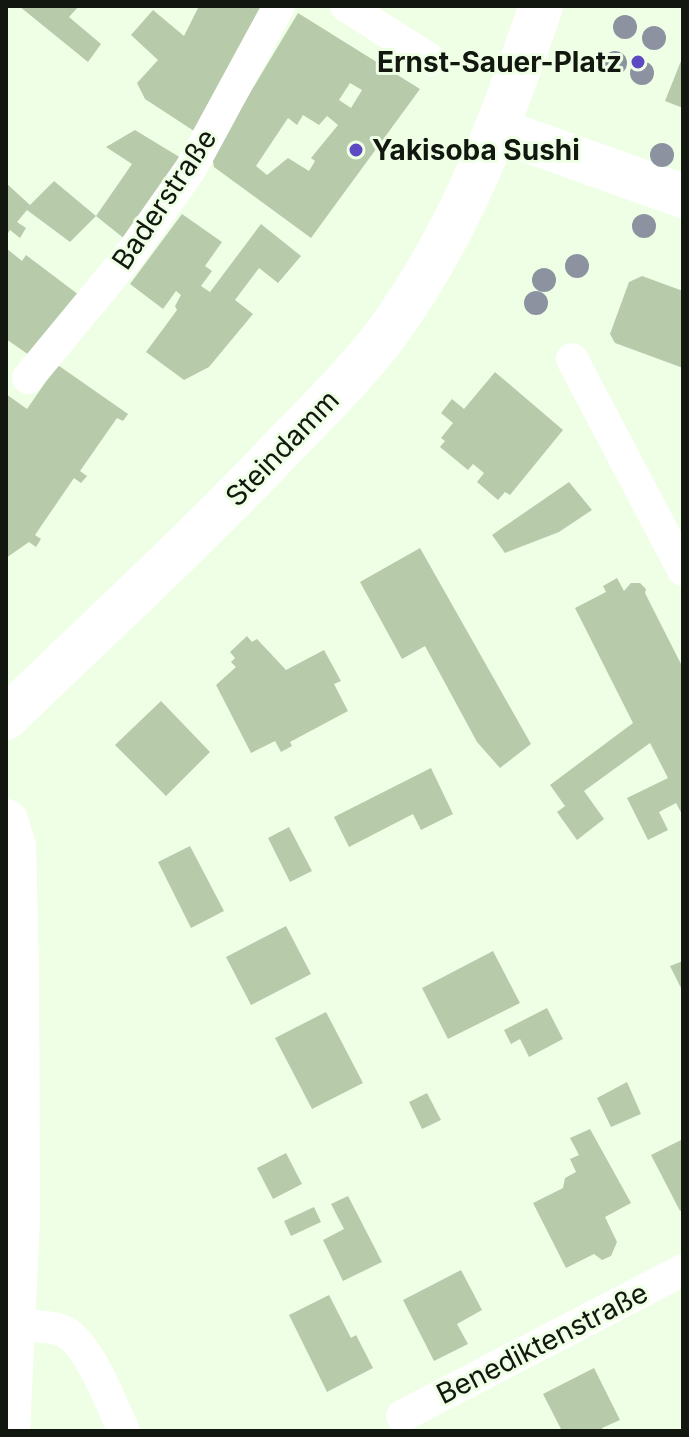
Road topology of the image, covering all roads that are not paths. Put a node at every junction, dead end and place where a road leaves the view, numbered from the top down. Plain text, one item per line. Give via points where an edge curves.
1 (279, 6) edge
2 (346, 6) edge
3 (541, 6) edge
4 (431, 60) dead end
5 (498, 130) junction
6 (683, 196) edge
7 (572, 359) dead end
8 (28, 378) dead end
9 (683, 570) edge
10 (6, 718) edge
11 (6, 821) edge
12 (683, 1270) edge
13 (13, 1325) junction
14 (402, 1416) dead end
15 (8, 1431) edge
16 (124, 1431) edge

1 - 8 street, Baderstraße via 201,153 132,252
2 - 4 street
3 - 5 main road, Steindamm
5 - 6 main road
5 - 10 main road, Steindamm via 464,205 386,334 231,502
7 - 9 street
11 - 13 main road via 14,846 17,968
12 - 14 street, Benediktenstraße
13 - 15 main road
13 - 16 street via 63,1331 77,1342

